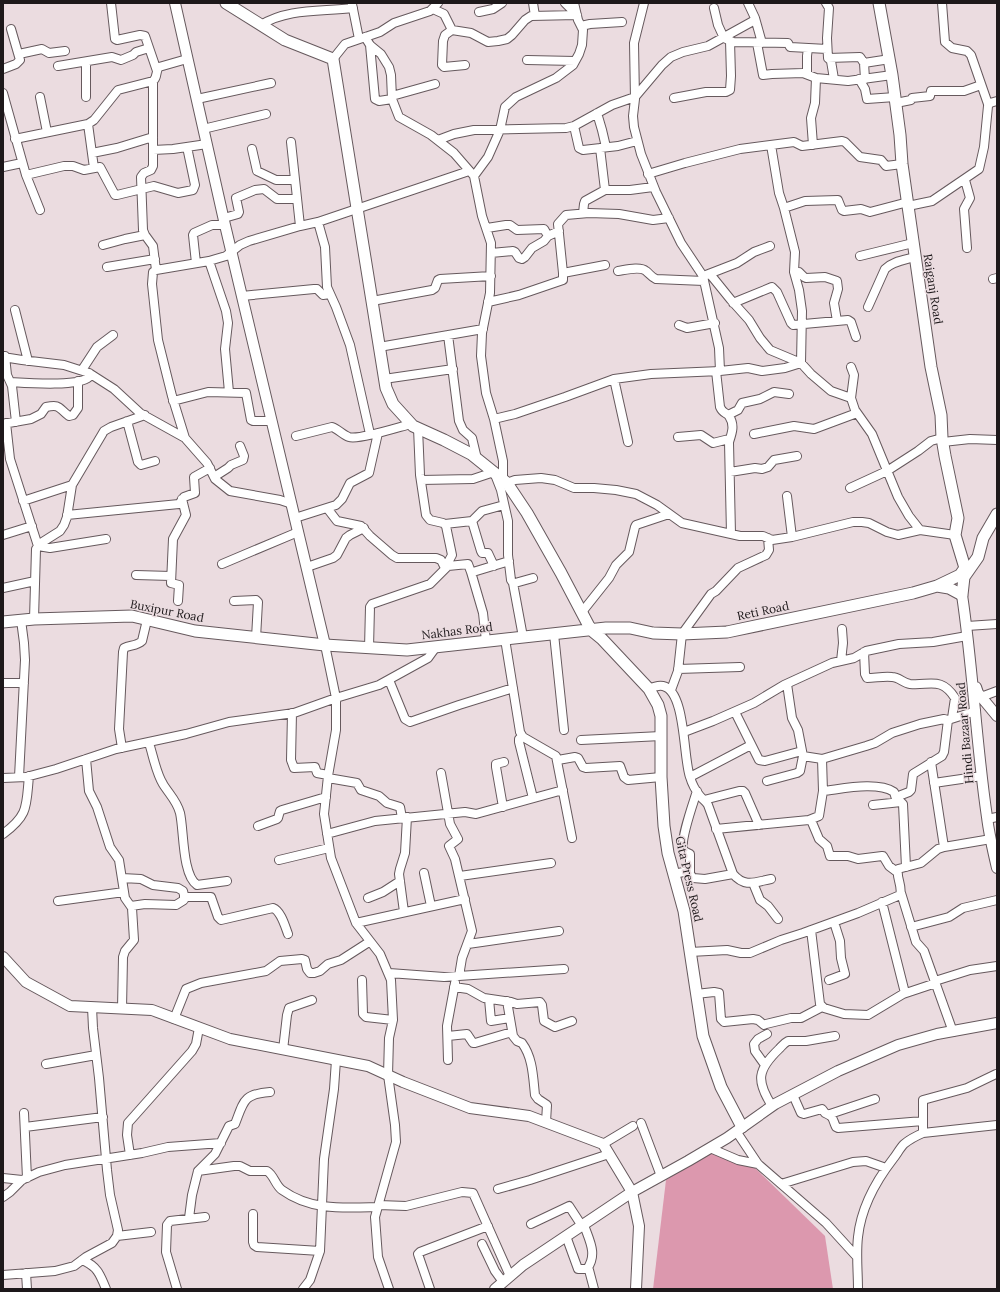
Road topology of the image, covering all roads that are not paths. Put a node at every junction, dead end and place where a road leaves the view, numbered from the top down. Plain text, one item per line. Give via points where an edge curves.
1 (111, 3) edge
2 (175, 3) edge
3 (226, 3) edge
4 (502, 3) edge
5 (533, 3) edge
6 (565, 3) edge
7 (574, 3) edge
8 (644, 3) edge
9 (758, 3) edge
10 (826, 3) edge
11 (879, 3) edge
12 (942, 3) edge
13 (749, 4) edge
14 (437, 5) edge
15 (352, 6) edge
16 (714, 8) dead end
17 (479, 12) dead end
18 (577, 15) junction
19 (535, 16) junction
20 (755, 20) junction
21 (622, 22) dead end
22 (260, 25) junction
23 (581, 26) junction
24 (11, 29) dead end
25 (452, 30) junction
26 (362, 38) junction
27 (727, 40) junction
28 (759, 43) junction
29 (370, 44) junction
30 (149, 48) junction
31 (808, 48) junction
32 (828, 49) junction
33 (65, 51) dead end
34 (19, 54) junction
35 (828, 58) junction
36 (187, 59) junction
37 (332, 59) junction
38 (890, 59) junction
39 (527, 60) dead end
40 (575, 61) junction
41 (86, 62) junction
42 (864, 63) junction
43 (465, 65) dead end
44 (58, 66) dead end
45 (3, 69) edge
46 (157, 71) junction
47 (807, 74) junction
48 (892, 75) junction
49 (816, 78) junction
50 (834, 79) junction
51 (862, 79) junction
52 (153, 81) junction
53 (271, 83) dead end
54 (435, 84) dead end
55 (981, 85) junction
56 (3, 93) edge
57 (40, 97) dead end
58 (635, 97) junction
59 (86, 98) dead end
60 (392, 98) junction
61 (674, 98) dead end
62 (197, 99) junction
63 (895, 100) junction
64 (997, 101) edge
65 (988, 104) junction
66 (596, 113) junction
67 (266, 114) dead end
68 (88, 124) junction
69 (574, 126) junction
70 (203, 129) junction
71 (500, 130) junction
72 (46, 132) junction
73 (153, 137) junction
74 (15, 139) junction
75 (438, 140) junction
76 (637, 141) junction
77 (291, 142) dead end
78 (207, 144) junction
79 (813, 144) junction
80 (771, 145) junction
81 (187, 147) junction
82 (252, 148) dead end
83 (603, 148) junction
84 (153, 150) junction
85 (92, 153) junction
86 (22, 162) junction
87 (902, 164) junction
88 (3, 167) edge
89 (94, 168) junction
90 (471, 173) junction
91 (648, 174) junction
92 (26, 175) junction
93 (295, 180) junction
94 (965, 180) junction
95 (653, 187) junction
96 (141, 189) junction
97 (605, 190) junction
98 (297, 199) junction
99 (908, 204) junction
100 (357, 208) junction
101 (784, 208) junction
102 (40, 210) dead end
103 (583, 213) junction
104 (669, 218) junction
105 (225, 221) junction
106 (318, 222) junction
107 (300, 226) junction
108 (487, 228) junction
109 (559, 231) junction
110 (144, 235) junction
111 (548, 236) junction
112 (913, 243) junction
113 (103, 245) dead end
114 (770, 246) dead end
115 (967, 248) dead end
116 (232, 252) junction
117 (491, 253) junction
118 (860, 256) dead end
119 (915, 257) junction
120 (155, 259) junction
121 (209, 261) junction
122 (196, 263) junction
123 (605, 265) dead end
124 (107, 267) dead end
125 (156, 270) junction
126 (618, 271) dead end
127 (794, 272) junction
128 (563, 273) junction
129 (491, 276) junction
130 (706, 277) junction
131 (330, 294) junction
132 (242, 296) junction
133 (372, 301) junction
134 (488, 302) junction
135 (733, 303) junction
136 (868, 307) dead end
137 (14, 310) dead end
138 (837, 320) junction
139 (715, 324) junction
140 (802, 324) junction
141 (679, 325) dead end
142 (482, 329) junction
143 (113, 335) dead end
144 (448, 335) junction
145 (856, 337) dead end
146 (379, 347) junction
147 (4, 356) edge
148 (28, 361) junction
149 (801, 363) junction
150 (851, 367) dead end
151 (453, 369) junction
152 (85, 371) junction
153 (718, 371) junction
154 (384, 379) junction
155 (614, 379) junction
156 (78, 381) junction
157 (11, 382) junction
158 (229, 392) junction
159 (789, 394) dead end
160 (851, 398) junction
161 (173, 401) junction
162 (857, 413) junction
163 (145, 415) junction
164 (728, 415) junction
165 (494, 419) junction
166 (127, 421) junction
167 (272, 421) junction
168 (16, 422) junction
169 (5, 423) edge
170 (415, 426) junction
171 (374, 434) junction
172 (754, 434) dead end
173 (296, 436) dead end
174 (678, 437) dead end
175 (185, 438) junction
176 (729, 440) junction
177 (943, 440) junction
178 (997, 440) edge
179 (628, 442) dead end
180 (240, 446) dead end
181 (797, 456) dead end
182 (477, 459) junction
183 (154, 461) dead end
184 (210, 468) junction
185 (887, 471) junction
186 (730, 472) junction
187 (214, 477) junction
188 (501, 478) junction
189 (421, 480) junction
190 (72, 485) junction
191 (850, 488) dead end
192 (787, 496) dead end
193 (182, 499) junction
194 (23, 501) junction
195 (292, 504) junction
196 (504, 505) junction
197 (327, 508) junction
198 (669, 514) junction
199 (997, 514) edge
200 (67, 515) junction
201 (295, 518) junction
202 (472, 521) junction
203 (445, 524) junction
204 (32, 526) junction
205 (364, 528) junction
206 (920, 530) junction
207 (298, 532) junction
208 (732, 534) junction
209 (955, 534) junction
210 (3, 535) edge
211 (792, 537) junction
212 (768, 538) junction
213 (106, 539) dead end
214 (38, 546) junction
215 (509, 561) junction
216 (222, 564) dead end
217 (494, 566) junction
218 (307, 567) junction
219 (445, 568) junction
220 (471, 572) junction
221 (136, 575) dead end
222 (171, 576) junction
223 (962, 576) junction
224 (533, 578) dead end
225 (35, 581) junction
226 (513, 583) junction
227 (937, 586) junction
228 (3, 588) edge
229 (962, 595) junction
230 (178, 601) dead end
231 (234, 601) dead end
232 (582, 612) junction
233 (34, 619) junction
234 (21, 620) junction
235 (147, 620) junction
236 (3, 622) edge
237 (997, 624) edge
238 (842, 629) dead end
239 (591, 630) junction
240 (967, 631) junction
241 (554, 634) junction
242 (682, 634) junction
243 (523, 637) junction
244 (256, 638) junction
245 (505, 639) junction
246 (486, 641) junction
247 (325, 645) junction
248 (436, 647) junction
249 (369, 648) junction
250 (864, 652) junction
251 (841, 660) junction
252 (740, 667) dead end
253 (678, 669) junction
254 (973, 679) junction
255 (389, 680) junction
256 (3, 683) edge
257 (24, 683) junction
258 (787, 684) junction
259 (513, 688) junction
260 (648, 689) junction
261 (671, 690) junction
262 (997, 691) edge
263 (981, 697) junction
264 (336, 698) junction
265 (976, 711) junction
266 (735, 712) junction
267 (292, 713) junction
268 (997, 716) edge
269 (950, 719) junction
270 (564, 730) dead end
271 (684, 732) junction
272 (522, 736) junction
273 (661, 736) junction
274 (581, 740) dead end
275 (149, 743) junction
276 (752, 745) junction
277 (122, 748) junction
278 (803, 754) junction
279 (86, 759) junction
280 (822, 759) junction
281 (558, 760) junction
282 (504, 762) dead end
283 (931, 762) junction
284 (441, 773) dead end
285 (29, 776) junction
286 (328, 776) junction
287 (982, 776) junction
288 (19, 777) junction
289 (690, 777) junction
290 (3, 778) edge
291 (661, 778) junction
292 (767, 781) dead end
293 (934, 783) junction
294 (695, 789) junction
295 (563, 790) junction
296 (823, 791) junction
297 (326, 797) junction
298 (533, 798) junction
299 (704, 800) junction
300 (896, 800) junction
301 (873, 805) dead end
302 (503, 807) junction
303 (448, 814) junction
304 (404, 818) junction
305 (992, 818) edge
306 (811, 820) junction
307 (759, 825) junction
308 (258, 826) dead end
309 (716, 829) junction
310 (3, 834) edge
311 (327, 834) junction
312 (572, 838) dead end
313 (991, 839) junction
314 (944, 847) junction
315 (329, 848) junction
316 (279, 860) dead end
317 (551, 863) dead end
318 (906, 867) junction
319 (997, 868) edge
320 (690, 872) junction
321 (897, 872) junction
322 (424, 873) dead end
323 (674, 874) junction
324 (733, 874) junction
325 (460, 876) junction
326 (122, 878) junction
327 (771, 879) dead end
328 (227, 881) dead end
329 (400, 882) junction
330 (753, 883) junction
331 (124, 892) junction
332 (901, 893) junction
333 (184, 897) junction
334 (368, 898) dead end
335 (465, 899) junction
336 (997, 900) edge
337 (58, 901) dead end
338 (882, 902) junction
339 (131, 906) junction
340 (431, 906) junction
341 (404, 912) junction
342 (778, 919) dead end
343 (834, 922) junction
344 (356, 923) junction
345 (911, 928) junction
346 (811, 930) junction
347 (559, 931) dead end
348 (288, 934) dead end
349 (369, 942) junction
350 (468, 944) junction
351 (690, 952) junction
352 (3, 957) edge
353 (997, 966) edge
354 (564, 969) dead end
355 (389, 972) junction
356 (458, 976) junction
357 (362, 980) dead end
358 (829, 980) dead end
359 (935, 982) junction
360 (454, 988) junction
361 (905, 993) junction
362 (696, 994) junction
363 (489, 999) junction
364 (312, 1000) dead end
365 (507, 1001) junction
366 (92, 1007) junction
367 (822, 1007) junction
368 (122, 1009) junction
369 (510, 1018) junction
370 (174, 1019) junction
371 (393, 1020) junction
372 (572, 1021) dead end
373 (997, 1023) edge
374 (199, 1028) junction
375 (512, 1032) junction
376 (953, 1032) junction
377 (767, 1034) dead end
378 (448, 1036) junction
379 (835, 1036) dead end
380 (282, 1050) junction
381 (96, 1055) junction
382 (336, 1060) junction
383 (448, 1060) dead end
384 (46, 1064) dead end
385 (765, 1065) junction
386 (996, 1074) dead end
387 (388, 1075) junction
388 (270, 1092) dead end
389 (792, 1095) junction
390 (875, 1099) dead end
391 (772, 1106) junction
392 (24, 1113) dead end
393 (830, 1114) junction
394 (103, 1117) junction
395 (923, 1121) junction
396 (546, 1122) junction
397 (997, 1125) edge
398 (25, 1127) junction
399 (739, 1129) junction
400 (923, 1133) junction
401 (221, 1143) junction
402 (603, 1144) junction
403 (710, 1148) junction
404 (130, 1154) junction
405 (609, 1154) junction
406 (106, 1158) junction
407 (758, 1164) junction
408 (886, 1168) junction
409 (198, 1171) junction
410 (661, 1176) junction
411 (3, 1178) edge
412 (25, 1179) junction
413 (781, 1184) junction
414 (498, 1189) dead end
415 (632, 1192) junction
416 (3, 1197) edge
417 (378, 1206) junction
418 (321, 1207) junction
419 (253, 1214) dead end
420 (205, 1217) dead end
421 (189, 1218) junction
422 (531, 1224) dead end
423 (583, 1225) junction
424 (488, 1226) junction
425 (151, 1232) dead end
426 (117, 1236) junction
427 (566, 1236) junction
428 (482, 1244) dead end
429 (320, 1251) junction
430 (857, 1257) junction
431 (82, 1260) junction
432 (587, 1269) junction
433 (26, 1273) junction
434 (3, 1275) edge
435 (503, 1282) edge
436 (27, 1289) edge
437 (106, 1289) edge
438 (177, 1289) edge
439 (303, 1289) edge
440 (390, 1289) edge
441 (430, 1289) edge
442 (594, 1289) edge
443 (636, 1289) edge
444 (858, 1289) edge

1 - 30 street via 115,39 143,35
2 - 36 street
3 - 22 main road
4 - 17 street via 493,9
5 - 19 street
6 - 18 street
7 - 18 street
8 - 58 street via 634,43
9 - 13 street
10 - 32 street via 829,8
11 - 38 main road, Raiganj Road
12 - 55 street via 945,42 952,48 969,53
13 - 20 street
14 - 25 street
14 - 26 street
15 - 22 street via 338,10 307,11 270,19
15 - 26 street
16 - 27 street via 718,25
18 - 19 street
18 - 23 street
19 - 25 street via 528,18 507,39 498,41 488,42 471,34
20 - 27 street
20 - 28 street
21 - 23 street
22 - 37 main road via 285,40
23 - 40 street via 582,44
24 - 34 street
25 - 43 street via 445,35 443,41 442,65
26 - 29 street
26 - 37 street via 344,44
27 - 28 street
27 - 58 street via 671,57
27 - 61 street via 730,90
28 - 31 street via 788,43 790,47
28 - 47 street via 763,75 803,72
29 - 60 street via 381,54 389,67
29 - 60 street via 375,99 379,101
30 - 41 street via 121,60 112,57
30 - 46 street
31 - 32 street
31 - 47 street
32 - 35 street
33 - 34 street via 49,53 44,49
34 - 45 street via 19,62
35 - 42 street via 860,57
35 - 50 street via 831,61
36 - 46 street via 159,68
36 - 62 street
37 - 100 main road
38 - 42 street
38 - 48 main road, Raiganj Road
39 - 40 street
40 - 71 street via 556,78 516,96 505,107
41 - 44 street
41 - 59 street
42 - 51 street
46 - 52 street via 157,77
47 - 49 street
48 - 51 street
48 - 63 main road, Raiganj Road
49 - 50 street
49 - 79 street via 812,118
50 - 51 street
51 - 63 street via 867,99
52 - 68 street via 118,90
52 - 73 street
53 - 62 street
54 - 60 street
55 - 63 street via 964,91 931,91 930,96
55 - 65 street
56 - 74 street
57 - 72 street
58 - 66 street
58 - 76 street via 633,116
60 - 75 street via 399,117
62 - 70 street
63 - 87 main road, Raiganj Road
64 - 65 street
65 - 94 street via 979,169
66 - 69 street
66 - 83 street via 602,130
67 - 70 street
68 - 72 street
68 - 85 street
69 - 71 street
69 - 83 street via 580,149
70 - 78 street
71 - 75 street via 474,130
71 - 90 street via 488,157
72 - 74 street
73 - 84 street
73 - 85 street
74 - 86 street
75 - 90 street via 454,153
76 - 83 street
76 - 91 street
77 - 93 street
78 - 81 street
78 - 105 street
79 - 80 street via 802,146 794,142
79 - 87 street via 842,141 860,157 881,160 886,166
80 - 91 street via 740,149
80 - 101 street
81 - 84 street
81 - 96 street via 195,185 193,190 178,193 158,186
82 - 93 street via 259,173 276,180
83 - 97 street
84 - 96 street via 153,168 142,174
85 - 89 street
86 - 88 street
86 - 92 street
87 - 99 main road, Raiganj Road
89 - 92 street via 84,170 64,166
89 - 96 street via 102,169 114,194
90 - 100 street
90 - 108 street
91 - 95 street
92 - 102 street
93 - 98 street
94 - 99 street via 932,201
94 - 115 street via 970,198 964,209
95 - 97 street
95 - 104 street
96 - 110 street
97 - 103 street via 585,201
98 - 105 street via 277,199 264,189 255,190 236,198 239,212
98 - 107 street
99 - 101 street via 870,212 861,209 844,211 838,200 805,201
99 - 112 main road, Raiganj Road
100 - 106 street
100 - 133 main road
101 - 127 street via 795,252
103 - 104 street via 619,214 653,220
103 - 109 street via 566,215 558,224
104 - 130 street via 681,243
105 - 116 street
105 - 122 street via 194,233
106 - 107 street
106 - 131 street via 325,246 326,278
107 - 116 street via 249,241
108 - 111 street via 510,225 517,230 544,229
108 - 117 street
109 - 111 street
109 - 128 street
110 - 113 street
110 - 120 street via 153,246
111 - 117 street via 522,259 513,251
112 - 118 street
112 - 119 main road, Raiganj Road
114 - 130 street
116 - 121 street
116 - 132 street
117 - 129 street
119 - 136 street via 889,265
119 - 177 main road, Raiganj Road
120 - 124 street
120 - 125 street
121 - 122 street
121 - 158 street via 228,323 225,349
122 - 125 street
123 - 128 street
125 - 161 street via 153,272 152,280 156,326
126 - 130 street via 641,269 656,279
127 - 138 street via 799,272 806,278 825,277 837,280 838,289 834,304
127 - 140 street via 799,290
128 - 134 street via 563,280 519,295
129 - 133 street via 440,279 432,290
129 - 134 street
130 - 135 street
130 - 139 street
131 - 132 street via 323,296 314,289
131 - 171 street via 350,345
132 - 167 street
133 - 146 main road
134 - 142 street
135 - 140 street via 772,287 777,292 791,323
135 - 149 street via 749,320 770,350
137 - 148 street
138 - 140 street
138 - 145 street via 851,322
139 - 141 street via 687,328
139 - 153 street via 719,348
140 - 149 street
142 - 144 street
142 - 165 street via 482,374
143 - 152 street via 97,347
144 - 146 street
144 - 151 street
146 - 154 main road
147 - 148 street
147 - 157 street via 7,375
148 - 152 street via 64,365
149 - 153 street via 762,372 748,368
149 - 160 street via 831,391
150 - 160 street via 854,375
151 - 154 street
151 - 182 street via 459,421 463,430 472,438
152 - 156 street via 87,379
152 - 163 street via 114,389
153 - 155 street via 651,374
153 - 164 street via 720,407 722,412
154 - 170 main road via 393,404
155 - 165 street
155 - 179 street
156 - 157 street via 66,384
156 - 168 street via 78,408 73,415 68,416 54,406 46,407 36,417
157 - 168 street
158 - 161 street via 208,392
158 - 167 street via 246,393 253,422
159 - 164 street via 774,392 760,399 742,403 738,410
160 - 162 street
161 - 175 street
162 - 172 street via 814,429 799,425
162 - 185 street via 872,434
163 - 166 street
163 - 175 street
164 - 176 street via 733,429
165 - 188 street via 503,461
166 - 183 street via 138,462 141,465
166 - 190 street via 104,431
167 - 195 street
168 - 169 street
169 - 194 street via 10,459
170 - 171 street
170 - 182 main road
170 - 189 street
171 - 173 street via 348,437 336,428 329,427
171 - 197 street via 369,472 350,483 340,502
174 - 176 street via 701,435 714,443
175 - 184 street
176 - 186 street
177 - 178 street
177 - 185 street via 931,441
177 - 209 main road, Raiganj Road via 958,518
180 - 187 street via 244,460 230,465
181 - 186 street via 774,460 762,469
182 - 188 main road
184 - 187 street
184 - 193 street via 194,477 195,493
185 - 191 street
185 - 206 street via 898,497
186 - 208 street
187 - 195 street via 230,491
188 - 189 street
188 - 196 street
188 - 198 street via 541,478 574,488 616,490 636,494
188 - 232 main road via 531,520
189 - 203 street via 428,518
190 - 194 street
190 - 200 street
192 - 211 street
193 - 200 street via 179,504
193 - 222 street via 186,515 173,536
194 - 204 street
195 - 201 street
196 - 202 street via 482,511
196 - 215 street via 508,522
197 - 201 street
197 - 205 street via 337,521
198 - 208 street via 682,523
198 - 232 street via 634,527 629,552 616,565
199 - 223 main road via 983,538 978,556
200 - 214 street via 60,531
201 - 207 street
202 - 203 street
202 - 217 street via 481,551 488,553
203 - 219 street via 452,555
204 - 210 street
204 - 214 street
205 - 218 street via 346,538 334,558
205 - 219 street via 392,555 402,558 436,558
206 - 209 street
206 - 211 street via 898,535 862,522 853,522
207 - 216 street
207 - 218 street
208 - 212 street
209 - 223 main road, Raiganj Road via 965,568
211 - 212 street via 772,540
212 - 242 street via 769,550 766,555 736,570 711,594
213 - 214 street via 50,548
214 - 225 street via 35,552
215 - 217 street
215 - 226 street
217 - 220 street
218 - 247 street
219 - 220 street via 466,564
219 - 249 street via 430,584 370,605
220 - 246 street via 482,613
221 - 222 street
222 - 230 street via 171,583 178,585
223 - 227 main road, Reti Road
223 - 229 main road
224 - 226 street
225 - 228 street
225 - 233 street
226 - 243 street
227 - 229 main road via 949,588
227 - 242 main road, Reti Road via 749,628 727,632
229 - 240 street, Hindi Bazaar Road
231 - 244 street via 258,602
232 - 239 main road
233 - 234 main road, Buxipur Road
233 - 235 main road, Buxipur Road via 132,616
234 - 236 main road, Buxipur Road
234 - 257 street via 25,652
235 - 244 main road, Buxipur Road via 195,631
235 - 277 street via 142,641 124,648 123,652 119,729
237 - 240 street
238 - 251 street
239 - 241 main road, Nakhas Road
239 - 242 main road, Reti Road via 630,628 652,633
239 - 260 main road, Gita Press Road
240 - 250 street via 933,642 898,644
240 - 254 street, Hindi Bazaar Road
241 - 243 main road, Nakhas Road
241 - 270 street
242 - 253 street
243 - 245 main road, Nakhas Road
244 - 247 main road, Buxipur Road
245 - 246 main road, Nakhas Road
245 - 259 street
246 - 248 main road, Nakhas Road
247 - 249 main road, Nakhas Road
247 - 264 street
248 - 249 main road, Nakhas Road via 407,650
248 - 255 street via 428,658
250 - 251 street via 854,658
250 - 269 street via 867,678 892,676 908,684 936,683 945,688 955,698
251 - 258 street
252 - 253 street
253 - 261 street
254 - 263 street
254 - 265 street, Hindi Bazaar Road
255 - 259 street via 405,719 410,722
255 - 264 street via 375,687
256 - 257 street
257 - 288 street
258 - 266 street
258 - 278 street via 792,718 798,730
259 - 272 street
260 - 261 street via 665,686
260 - 273 main road, Gita Press Road via 658,705
261 - 271 street via 676,698
262 - 263 street
263 - 268 street
264 - 267 street
264 - 286 street via 336,730
265 - 269 street
265 - 287 street, Hindi Bazaar Road
266 - 271 street
266 - 276 street
267 - 275 street via 229,722
267 - 286 street via 292,766 296,769 314,767 317,773
269 - 280 street via 920,724 892,733 875,743
269 - 283 street via 943,754
271 - 289 street
272 - 281 street via 553,753
272 - 298 street via 519,742
273 - 274 street
273 - 291 main road, Gita Press Road
275 - 277 street
275 - 328 street via 161,781 178,805 186,861 192,881 197,885
276 - 278 street via 762,761
276 - 289 street
277 - 279 street
278 - 280 street
278 - 292 street via 800,771
279 - 285 street
279 - 326 street via 89,791 110,847 119,860
280 - 296 street
281 - 291 street via 575,757 586,768 620,766 628,780
281 - 295 street
282 - 302 street via 496,764
283 - 293 street
283 - 300 street via 913,774 910,792
284 - 303 street
285 - 288 street
285 - 310 street via 26,808 11,828
286 - 297 street
286 - 304 street via 357,783 361,790 400,807
287 - 293 street
287 - 305 street, Hindi Bazaar Road
288 - 290 street
289 - 294 street
291 - 323 main road, Gita Press Road via 664,826
293 - 314 street
294 - 299 street
294 - 320 street via 682,849 690,854
295 - 298 street
295 - 312 street
296 - 300 street via 869,786 891,790
296 - 306 street via 819,816
297 - 308 street via 282,810 278,818
297 - 311 street via 324,814
298 - 302 street
299 - 307 street via 743,791
299 - 309 street
300 - 301 street
300 - 318 street via 903,806
302 - 303 street via 476,814
303 - 304 street
303 - 325 street via 458,839 449,846
304 - 311 street via 375,821
304 - 329 street via 405,853 400,869
305 - 313 street, Hindi Bazaar Road
306 - 307 street
306 - 321 street via 830,856 884,856 891,868
307 - 309 street
309 - 324 street
311 - 315 street
313 - 314 street
313 - 319 street, Hindi Bazaar Road
314 - 318 street via 921,863
315 - 316 street
315 - 344 street
317 - 325 street
318 - 321 street via 898,869
320 - 323 street
320 - 324 street via 693,878 702,879
321 - 332 street
322 - 340 street
323 - 351 main road, Gita Press Road via 684,911
324 - 330 street via 743,883
325 - 335 street
326 - 331 street
326 - 333 street via 141,879 154,886 178,888 183,891
327 - 330 street
329 - 334 street
329 - 341 street
330 - 342 street via 760,900
331 - 337 street
331 - 339 street via 126,901
332 - 338 street
332 - 345 street
333 - 339 street via 176,905
333 - 348 street via 211,897 221,920 275,908
335 - 340 street
335 - 350 street via 472,930
336 - 345 street via 963,908 949,917
338 - 343 street
338 - 361 street
339 - 368 street via 134,940 123,957
340 - 341 street
341 - 344 street
343 - 346 street
343 - 358 street via 845,974
344 - 349 street
345 - 359 street via 916,942 924,951
346 - 351 street via 750,953 726,950
346 - 367 street
347 - 350 street
349 - 355 street via 380,954
349 - 370 street via 345,958 328,964 320,972 310,973 305,960 302,959 280,961 266,971 201,983 186,989
350 - 356 street
351 - 362 main road, Gita Press Road
352 - 366 street via 26,982 70,1006
353 - 359 street via 970,970
354 - 356 street
355 - 356 street
355 - 371 street
356 - 360 street
357 - 371 street via 363,1014 366,1017
359 - 361 street
359 - 376 street
360 - 363 street via 468,989
360 - 378 street
361 - 367 street via 868,1015 847,1014
362 - 367 street via 719,994 721,1019 724,1022 754,1019 764,1025 803,1017
362 - 399 main road, Gita Press Road via 707,1049
363 - 365 street
363 - 369 street via 491,1020
364 - 380 street via 289,1008
365 - 369 street
365 - 372 street via 520,1004 540,1002 545,1023 555,1027
366 - 368 street
366 - 381 street
368 - 370 street via 152,1010
369 - 375 street
370 - 374 street
371 - 387 street via 389,1038
373 - 376 street
374 - 380 street via 230,1039
374 - 404 street via 192,1051 128,1123
375 - 378 street via 474,1043 467,1034
375 - 396 street via 514,1039 524,1045 530,1058 535,1095 547,1105
376 - 389 street via 898,1045 838,1070
377 - 385 street via 754,1044 755,1051
378 - 383 street
379 - 385 street via 788,1041
380 - 382 street
381 - 384 street
381 - 394 street
382 - 387 street via 368,1066
382 - 418 street
385 - 391 street via 761,1079 762,1088
386 - 395 street via 967,1088 923,1100
387 - 396 street via 470,1108 529,1116
387 - 417 street via 396,1142
388 - 401 street via 254,1093 244,1101 235,1124 229,1126
389 - 391 street
389 - 393 street via 801,1113 819,1108
390 - 393 street
391 - 399 street
392 - 398 street
393 - 395 street via 836,1127 840,1128
394 - 398 street
394 - 406 street
395 - 400 street
396 - 402 street
397 - 400 street
398 - 412 street
399 - 403 street
399 - 407 street
400 - 408 street via 904,1144
401 - 404 street via 168,1146
401 - 409 street via 215,1154
402 - 405 street
402 - 410 street via 637,1125
403 - 407 street via 738,1160
403 - 410 street
404 - 406 street
405 - 414 street
405 - 415 street
406 - 412 street via 65,1165
406 - 426 street
407 - 413 street
408 - 413 street via 866,1161 853,1162
408 - 430 street via 871,1191 863,1215 858,1235
409 - 418 street via 240,1166 250,1171 267,1171 282,1190 302,1201
409 - 421 street
410 - 415 street
411 - 412 street
412 - 416 street
413 - 430 street via 826,1223
415 - 423 street
415 - 443 street via 639,1226
417 - 418 street
417 - 424 street via 406,1206 470,1192 474,1195
417 - 440 street via 375,1217 377,1252
418 - 429 street
419 - 429 street via 253,1242 257,1247
420 - 421 street
421 - 438 street via 170,1221 167,1225 166,1252
422 - 423 street via 569,1206
423 - 427 street
423 - 432 street via 593,1256
424 - 435 street
424 - 441 street via 418,1254
425 - 426 street
426 - 431 street via 112,1244
427 - 432 street via 578,1269
427 - 435 street
428 - 435 street
429 - 439 street via 310,1280
430 - 444 street
431 - 433 street via 74,1266 55,1271
431 - 437 street via 94,1266
432 - 442 street
433 - 434 street
433 - 436 street

